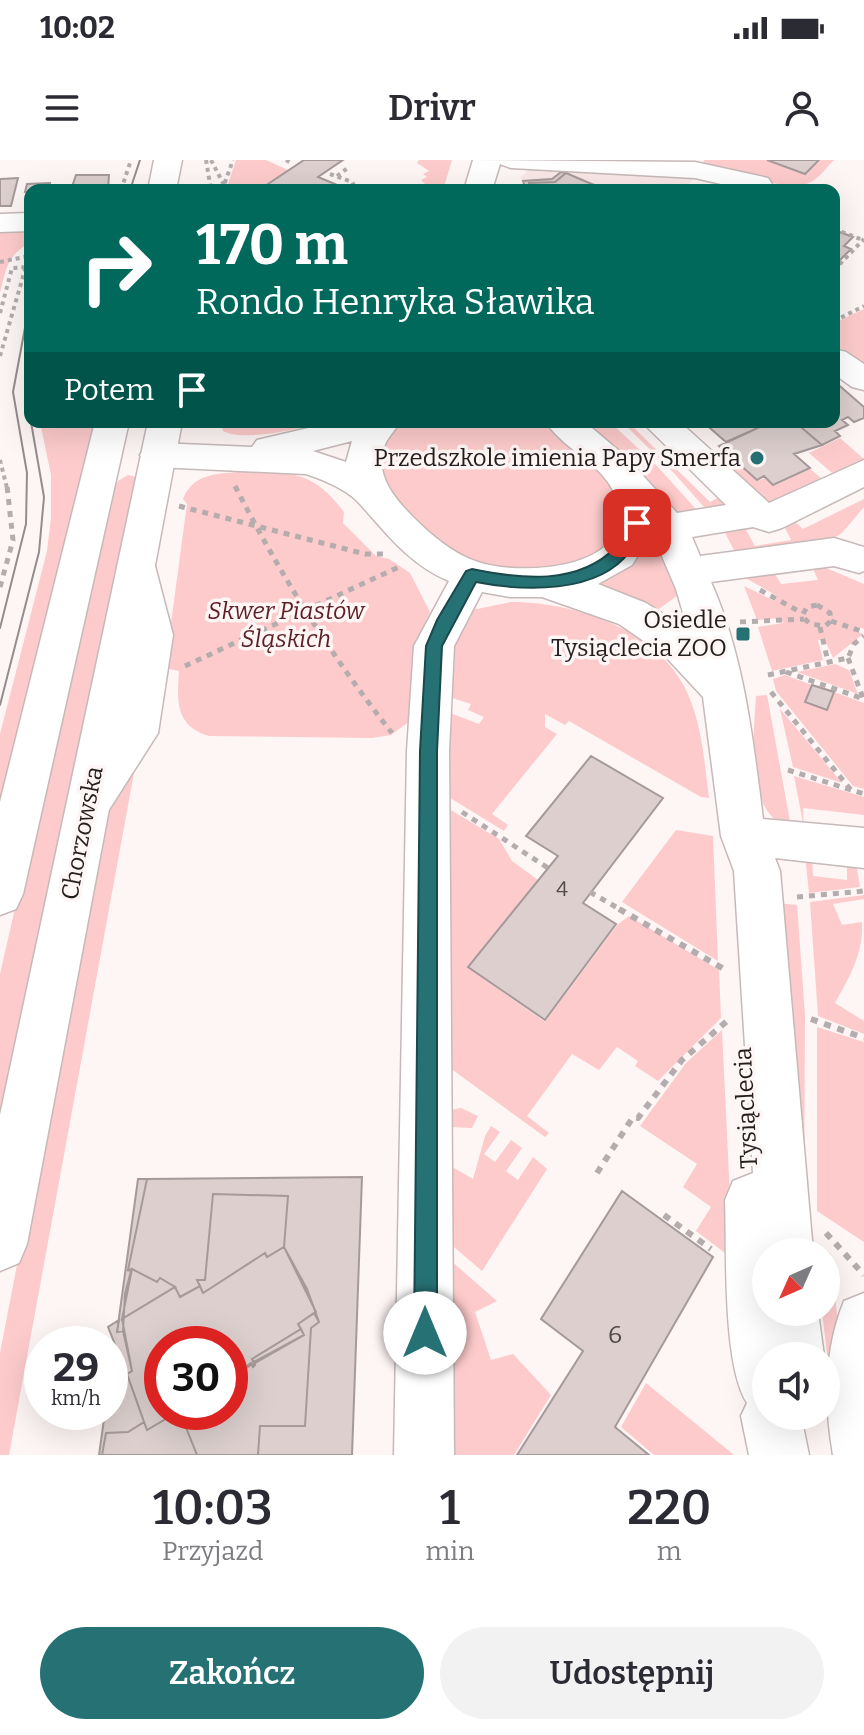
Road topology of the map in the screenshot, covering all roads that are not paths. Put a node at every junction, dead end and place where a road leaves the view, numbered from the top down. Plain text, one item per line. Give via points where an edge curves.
1 (168, 160) edge
2 (487, 160) edge
3 (511, 160) edge
4 (163, 184) edge
5 (480, 184) edge
6 (758, 184) dead end
7 (24, 222) edge
8 (0, 223) edge
9 (840, 363) edge
10 (864, 379) edge
11 (111, 428) edge
12 (117, 428) edge
13 (353, 428) edge
14 (379, 428) edge
15 (570, 428) edge
16 (665, 428) edge
17 (161, 438) edge
18 (233, 470) junction
19 (864, 472) edge
20 (622, 476) junction
21 (368, 491) junction
22 (94, 498) junction
23 (757, 513) junction
24 (669, 528) junction
25 (859, 559) dead end
26 (689, 571) junction
27 (472, 575) junction
28 (547, 584) junction
29 (717, 617) junction
30 (660, 631) junction
31 (724, 693) junction
32 (743, 836) junction
33 (864, 848) edge
34 (0, 894) edge
35 (804, 1238) edge
36 (0, 1244) edge
37 (864, 1321) edge
38 (760, 1342) edge
39 (774, 1430) edge
40 (804, 1430) edge
41 (424, 1455) edge
42 (779, 1455) edge
43 (807, 1455) edge
44 (863, 1455) edge

1 - 4 street
2 - 5 street
3 - 6 street via 695,170
7 - 8 street
9 - 10 street
11 - 22 street
12 - 17 street via 133,445
13 - 18 street
14 - 21 street via 365,450
15 - 20 street, Tysiąclecia
16 - 23 street
17 - 18 street
17 - 22 street
17 - 36 street, Chorzowska via 136,566 153,635 137,733 89,803
18 - 21 street via 310,462
19 - 23 street via 769,519
20 - 24 street, Tysiąclecia
20 - 28 street via 638,511 629,542 600,567
21 - 27 street via 426,552
22 - 34 street
23 - 24 street
24 - 26 street, Tysiąclecia
25 - 26 street via 834,552
26 - 29 street, Tysiąclecia
27 - 28 street
27 - 41 street via 434,646 428,791
28 - 30 street via 622,608
29 - 30 street via 683,631
29 - 31 street, Tysiąclecia
30 - 31 street
31 - 32 street, Tysiąclecia
32 - 33 street
32 - 35 street, Tysiąclecia via 757,871
32 - 38 street, Tysiąclecia via 732,867
37 - 44 street via 858,1344 857,1428
39 - 42 street
40 - 43 street

